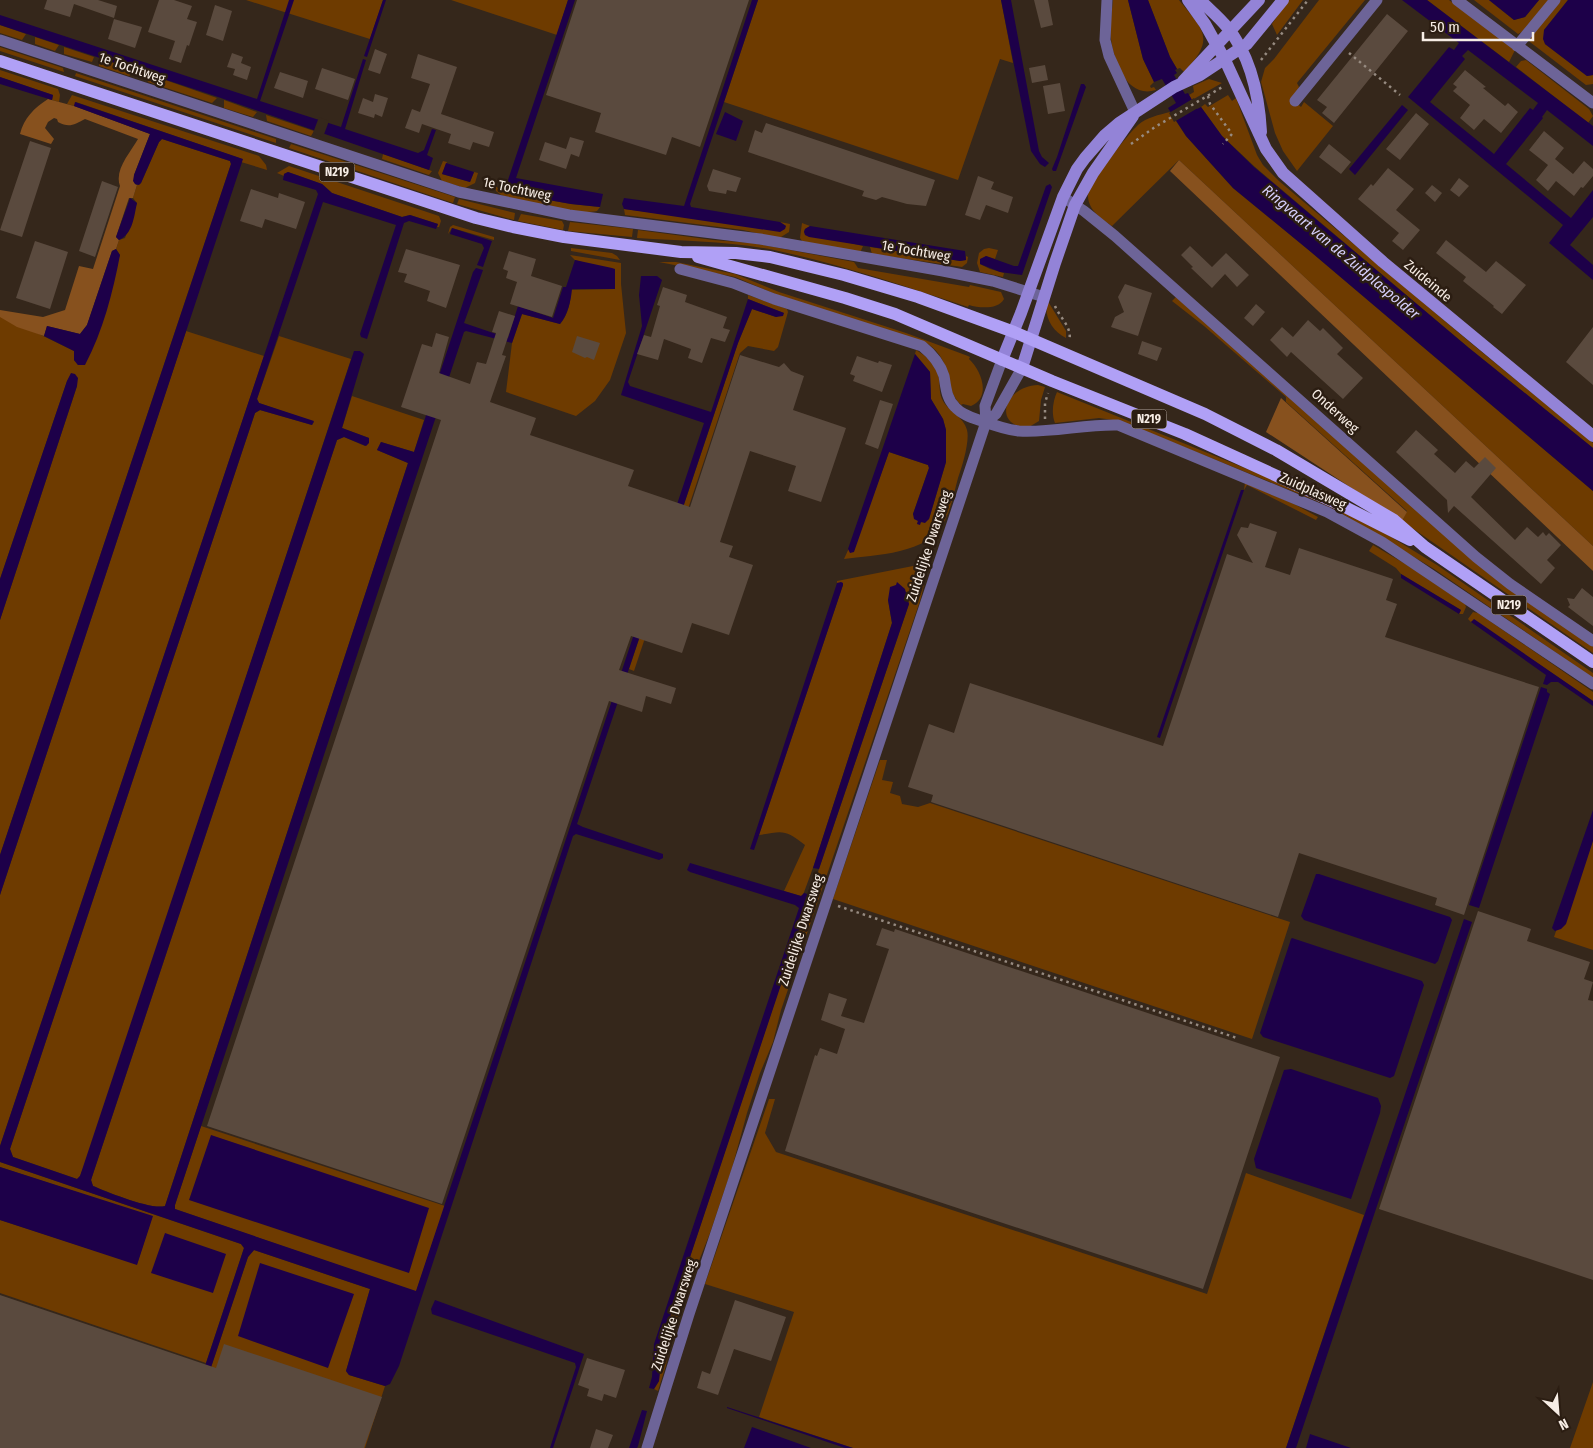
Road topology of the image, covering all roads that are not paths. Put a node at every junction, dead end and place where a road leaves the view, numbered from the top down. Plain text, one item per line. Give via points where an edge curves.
1 (1107, 0) edge
2 (1188, 0) edge
3 (1200, 0) edge
4 (1259, 0) edge
5 (1283, 0) edge
6 (1377, 0) edge
7 (1457, 0) edge
8 (1555, 0) edge
9 (1230, 31) junction
10 (0, 40) edge
11 (1216, 46) junction
12 (1517, 46) junction
13 (1242, 49) junction
14 (1225, 60) junction
15 (0, 61) edge
16 (1173, 88) junction
17 (1590, 97) edge
18 (1295, 101) dead end
19 (1136, 112) junction
20 (1261, 134) junction
21 (1063, 197) junction
22 (1075, 205) junction
23 (681, 252) junction
24 (680, 269) dead end
25 (1029, 292) junction
26 (1044, 297) junction
27 (1014, 332) junction
28 (1031, 340) junction
29 (1002, 360) junction
30 (1022, 368) junction
31 (986, 422) junction
32 (1593, 436) edge
33 (1425, 547) junction
34 (1593, 641) edge
35 (1593, 662) edge
36 (1593, 684) edge
37 (647, 1448) edge

1 - 19 street via 1105,40 1109,56
2 - 11 street, Zuideinde
3 - 9 street, Zuideinde
4 - 9 street
5 - 13 street
6 - 18 street
7 - 12 street
8 - 12 street
9 - 11 street
9 - 13 street, Zuideinde
10 - 25 street, 1e Tochtweg via 459,192 569,215 760,239 943,271
11 - 14 street, Zuideinde
11 - 16 street
12 - 17 street
13 - 14 street
13 - 20 street, Zuideinde via 1259,110
14 - 16 street
14 - 20 street, Zuideinde
15 - 23 main road, N219 via 476,218 564,237
16 - 19 street, Zuidelijke Dwarsweg
19 - 21 street, Zuidelijke Dwarsweg via 1099,141 1077,169
19 - 22 street, Zuidelijke Dwarsweg
20 - 32 street, Zuideinde via 1278,168 1304,194
21 - 22 street, Onderweg
21 - 25 street, Zuidelijke Dwarsweg
22 - 26 street, Zuidelijke Dwarsweg
22 - 34 street, Onderweg via 1115,236 1476,557
23 - 27 main road, N219 via 770,257 835,272 918,297
23 - 29 main road, N219 via 878,309
24 - 31 street via 733,283 922,346 940,367 945,391 955,407 965,415
25 - 26 street, 1e Tochtweg
25 - 27 street, Zuidelijke Dwarsweg
26 - 28 street, Zuidelijke Dwarsweg
27 - 28 main road, N219
27 - 29 street, Zuidelijke Dwarsweg
28 - 30 street, Zuidelijke Dwarsweg
28 - 33 main road, Zuidplasweg / N219 via 1205,414 1276,450 1394,520
29 - 30 main road, N219
29 - 31 street, Zuidelijke Dwarsweg via 985,406
30 - 31 street, Zuidelijke Dwarsweg via 996,414
30 - 33 main road, Zuidplasweg / N219 via 1274,473
31 - 36 street, Zuidplasweg via 1018,431 1118,425 1327,512 1382,542
31 - 37 street, Zuidelijke Dwarsweg
33 - 35 main road, Zuidplasweg / N219

